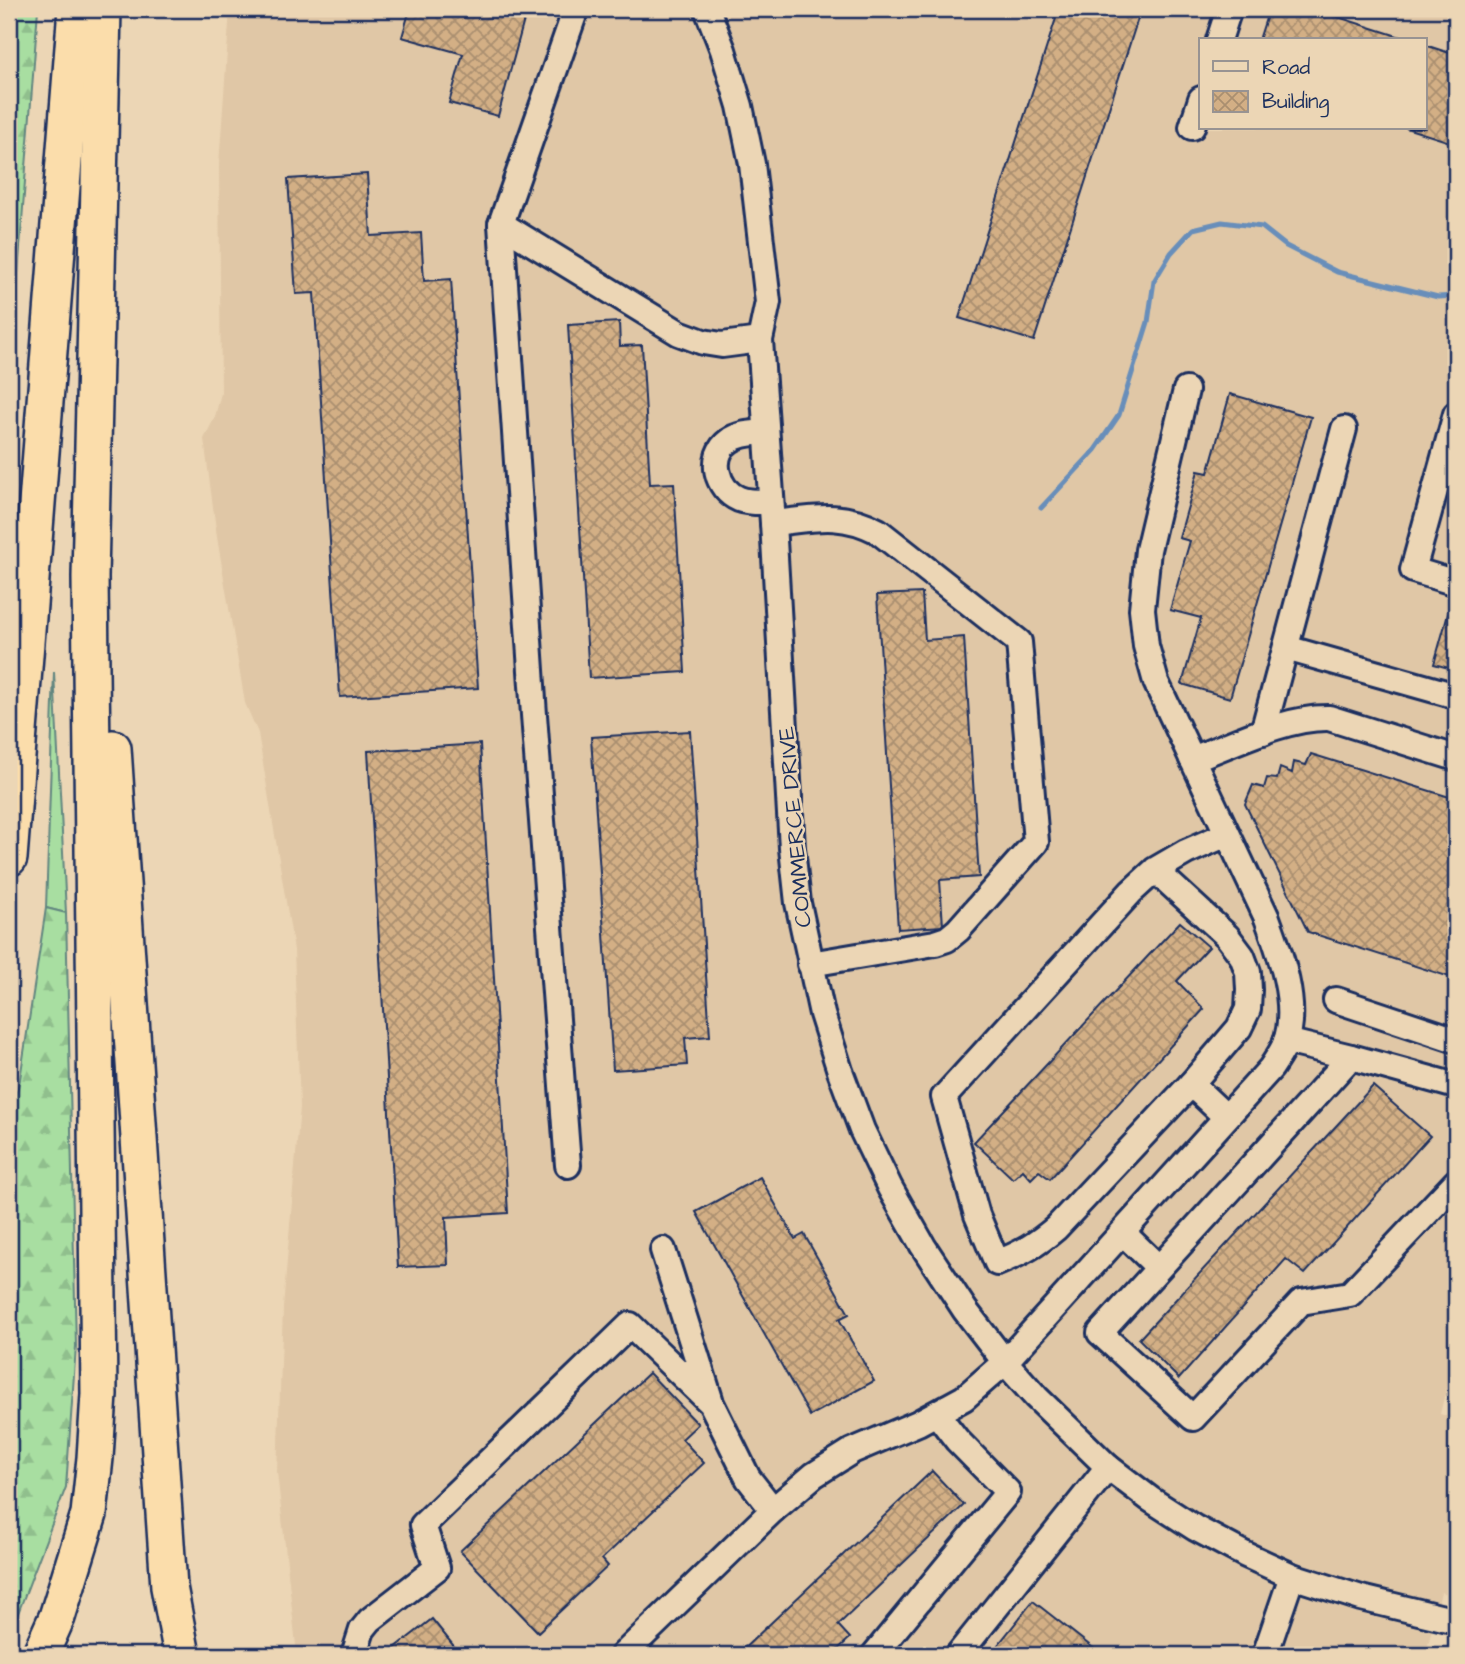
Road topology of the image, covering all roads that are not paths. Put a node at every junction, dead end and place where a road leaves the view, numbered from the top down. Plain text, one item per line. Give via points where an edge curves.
1 (76, 9) edge
2 (103, 9) edge
3 (576, 9) edge
4 (707, 9) edge
5 (1229, 9) edge
6 (1220, 38) edge
7 (1199, 105) edge
8 (1192, 127) dead end
9 (502, 224) junction
10 (760, 340) junction
11 (95, 354) junction
12 (1186, 390) dead end
13 (1456, 414) edge
14 (1344, 429) dead end
15 (766, 432) junction
16 (772, 513) junction
17 (1456, 583) edge
18 (1286, 648) junction
19 (1456, 696) edge
20 (1263, 732) junction
21 (1456, 758) edge
22 (1192, 759) junction
23 (1227, 834) junction
24 (9, 858) edge
25 (1155, 870) junction
26 (810, 964) junction
27 (1336, 1000) dead end
28 (1456, 1040) edge
29 (1286, 1041) junction
30 (1351, 1056) junction
31 (1191, 1084) junction
32 (1456, 1086) edge
33 (1226, 1117) junction
34 (568, 1165) dead end
35 (1456, 1182) edge
36 (1123, 1233) junction
37 (663, 1250) dead end
38 (1158, 1267) junction
39 (1005, 1362) junction
40 (711, 1403) junction
41 (937, 1414) junction
42 (1108, 1467) junction
43 (773, 1510) junction
44 (1293, 1576) junction
45 (1456, 1621) edge
46 (40, 1655) edge
47 (182, 1655) edge
48 (354, 1655) edge
49 (623, 1655) edge
50 (874, 1655) edge
51 (958, 1655) edge
52 (1265, 1655) edge

1 - 24 highway
2 - 11 highway
3 - 9 street
4 - 10 street, COMMERCE DRIVE via 740,106 752,164 768,302
5 - 6 street
7 - 8 street
9 - 10 street via 679,333 722,345
9 - 34 street
10 - 15 street, COMMERCE DRIVE
11 - 46 highway via 90,577 98,1407 89,1514 57,1618
11 - 47 highway via 102,576 164,1514 169,1587
12 - 22 street via 1148,550 1142,610 1156,682
13 - 17 street via 1413,570
14 - 18 street
15 - 16 street, COMMERCE DRIVE
15 - 16 street via 729,440 716,460 721,484 730,494
16 - 26 street, COMMERCE DRIVE via 792,848
16 - 26 street via 860,522 1019,642 1036,842 947,939
18 - 19 street
18 - 20 street
20 - 21 street via 1303,719 1329,718
20 - 22 street
22 - 23 street
23 - 25 street
23 - 29 street via 1281,957 1289,1000
25 - 31 street via 1227,936 1248,972 1248,1009 1239,1028
25 - 31 street via 944,1097 980,1222 997,1263 1035,1246 1056,1228
26 - 39 street, COMMERCE DRIVE via 840,1071 890,1188 958,1300
27 - 28 street
29 - 30 street
29 - 33 street via 1271,1068
30 - 32 street
30 - 38 street
31 - 33 street
33 - 36 street
35 - 38 street via 1350,1294 1301,1302 1193,1418 1100,1332
36 - 38 street
36 - 39 street
37 - 40 street
39 - 41 street via 964,1398
39 - 42 street, COMMERCE DRIVE
40 - 43 street via 748,1478
40 - 48 street via 630,1325 423,1525 437,1568 370,1620
41 - 43 street via 852,1451 814,1475
41 - 50 street via 1008,1492
42 - 44 street, COMMERCE DRIVE via 1195,1528
42 - 51 street
43 - 49 street
44 - 45 street, COMMERCE DRIVE
44 - 52 street

